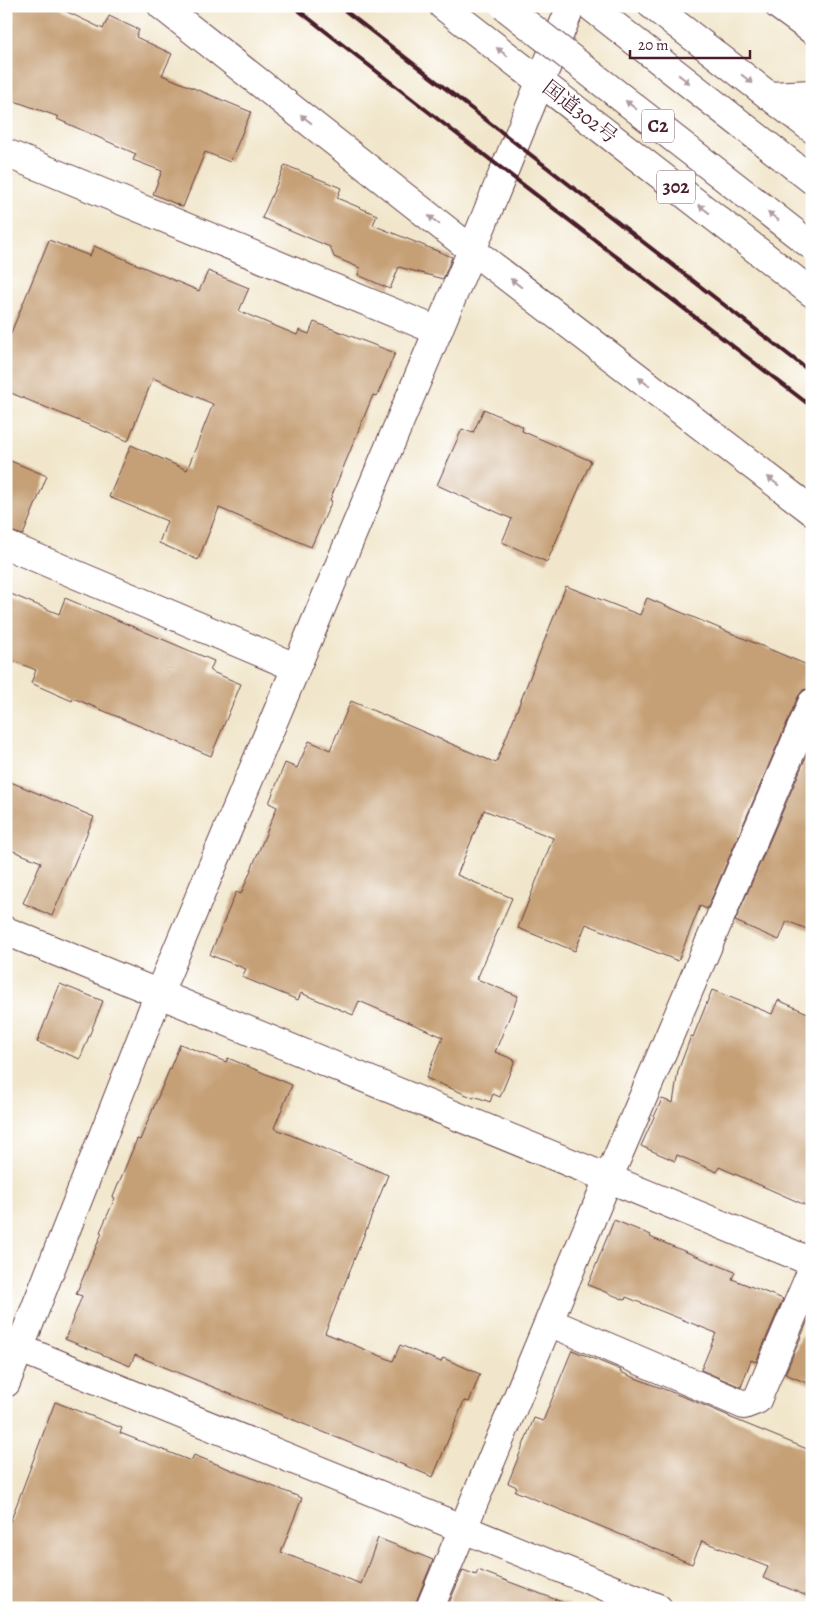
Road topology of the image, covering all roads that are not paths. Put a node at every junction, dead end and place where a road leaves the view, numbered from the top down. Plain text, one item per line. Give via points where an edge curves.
1 (162, 6) edge
2 (443, 6) edge
3 (504, 6) edge
4 (572, 6) edge
5 (590, 6) edge
6 (654, 6) edge
7 (780, 6) edge
8 (812, 30) edge
9 (540, 81) junction
10 (812, 94) edge
11 (769, 96) junction
12 (812, 129) edge
13 (6, 152) edge
14 (812, 180) edge
15 (812, 246) edge
16 (472, 250) junction
17 (812, 293) edge
18 (438, 331) junction
19 (812, 511) edge
20 (6, 545) edge
21 (296, 666) junction
22 (812, 703) edge
23 (6, 931) edge
24 (159, 993) junction
25 (608, 1179) junction
26 (812, 1262) edge
27 (812, 1270) edge
28 (549, 1322) junction
29 (13, 1346) edge
30 (6, 1383) edge
31 (463, 1530) junction
32 (430, 1608) edge
33 (658, 1608) edge

16 -> 1 main road
9 -> 2 main road, 国道302号 / 302
15 -> 3 main road, C2, bridge
4 - 9 main road
5 -> 14 main road, C2
6 -> 11 main road
7 - 8 main road
9 - 16 main road
17 -> 9 main road, 国道302号 / 302
10 - 11 main road
11 - 12 main road
13 - 18 main road
16 - 18 main road
19 -> 16 main road
18 - 21 main road
20 - 21 main road
21 - 24 main road
22 - 25 main road
23 - 24 main road
24 - 25 main road
24 - 29 main road
25 - 26 main road
25 - 28 main road
27 - 28 main road via 756,1400 744,1405
28 - 31 main road
29 - 30 main road
29 - 31 main road
31 - 32 main road
31 - 33 main road

